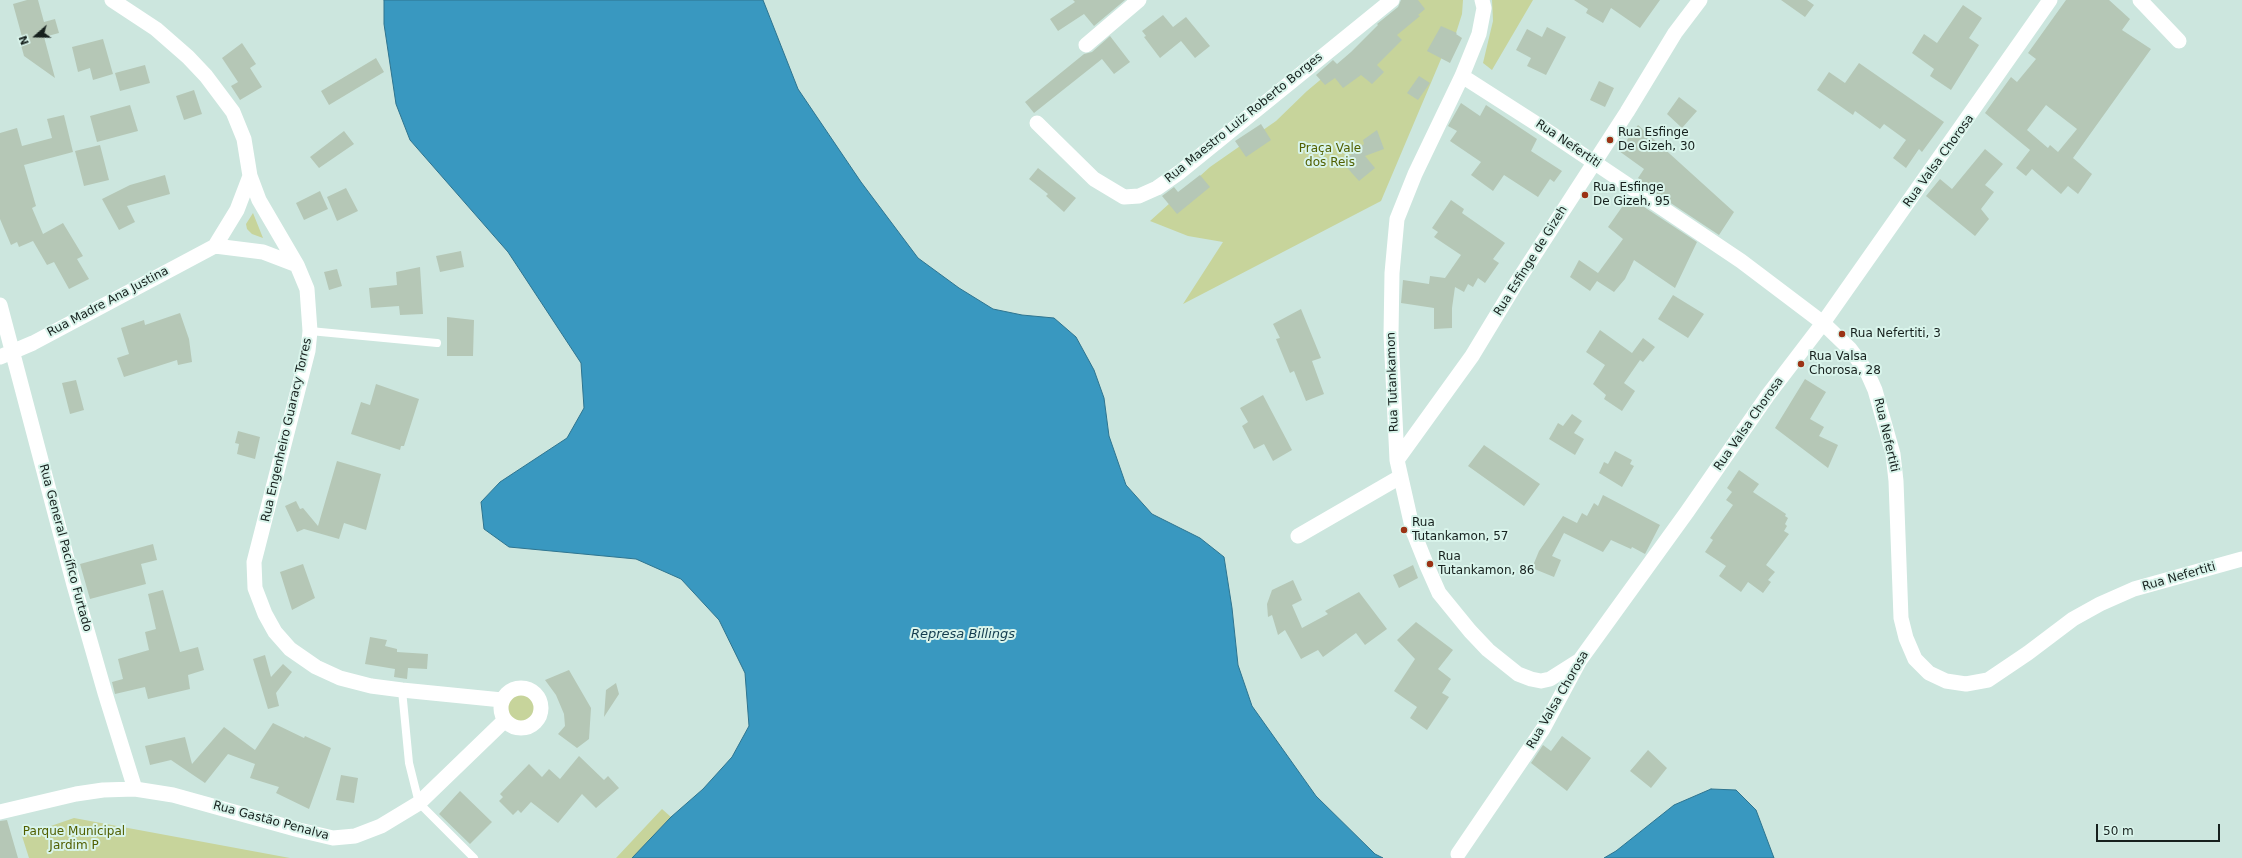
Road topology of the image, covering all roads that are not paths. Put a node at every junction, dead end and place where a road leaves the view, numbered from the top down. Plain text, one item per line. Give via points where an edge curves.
1 (112, 0) edge
2 (1139, 0) edge
3 (1392, 0) edge
4 (1482, 0) edge
5 (1700, 0) edge
6 (2050, 0) edge
7 (2140, 0) edge
8 (2179, 41) dead end
9 (1086, 45) dead end
10 (1462, 76) junction
11 (1037, 123) dead end
12 (1594, 162) junction
13 (250, 176) junction
14 (214, 246) junction
15 (297, 264) junction
16 (0, 305) edge
17 (1824, 323) junction
18 (310, 331) junction
19 (437, 343) dead end
20 (6, 355) edge
21 (1397, 460) junction
22 (1400, 477) junction
23 (1298, 536) dead end
24 (2242, 560) edge
25 (1580, 660) junction
26 (402, 690) junction
27 (502, 700) junction
28 (505, 720) junction
29 (135, 789) junction
30 (419, 803) junction
31 (0, 812) edge
32 (1458, 854) dead end
33 (474, 858) edge

1 - 13 street, Rua Engenheiro Guaracy Torres via 156,29 206,76 233,112 240,126
2 - 9 street
3 - 11 street, Rua Maestro Luiz Roberto Borges via 1180,172 1140,196 1124,197 1094,179
4 - 10 street, Rua Tutankamon via 1484,8 1479,34
5 - 12 street, Rua Esfinge de Gizeh via 1675,33
6 - 17 street, Rua Valsa Chorosa
7 - 8 street
10 - 12 street, Rua Nefertiti
10 - 21 street, Rua Tutankamon via 1424,154 1397,219 1392,273 1391,335
12 - 17 street, Rua Nefertiti via 1740,261
12 - 21 street, Rua Esfinge de Gizeh via 1472,356
13 - 14 street via 237,210
13 - 15 street, Rua Engenheiro Guaracy Torres via 259,200
14 - 15 street via 263,252
14 - 20 street, Rua Madre Ana Justina
15 - 18 street, Rua Engenheiro Guaracy Torres via 307,289
16 - 20 street, Rua General Pacífico Furtado
17 - 24 street, Rua Nefertiti via 1850,349 1867,372 1881,410 1893,454 1896,481 1901,618 1915,659 1929,673 1946,681 1966,684 1988,680 2073,619 2100,604 2134,589
17 - 25 street, Rua Valsa Chorosa via 1768,395
18 - 19 lane
18 - 26 street, Rua Engenheiro Guaracy Torres via 300,385 254,562 255,588 275,632 301,659 340,678
20 - 29 street, Rua General Pacífico Furtado
21 - 22 street, Rua Tutankamon
22 - 23 street
22 - 25 street, Rua Tutankamon via 1414,531 1439,593 1488,650 1518,674 1541,681 1550,679
25 - 32 street, Rua Valsa Chorosa via 1543,729
26 - 27 street, Rua Engenheiro Guaracy Torres
26 - 30 lane via 409,763
27 - 28 street via 501,711
27 - 28 street via 510,690 523,688 535,693 541,704 539,717 529,726 516,728
28 - 30 street, Rua Gastão Penalva
29 - 30 street, Rua Gastão Penalva via 173,795 333,838 355,836
29 - 31 street, Rua Gastão Penalva via 76,794
30 - 33 lane

